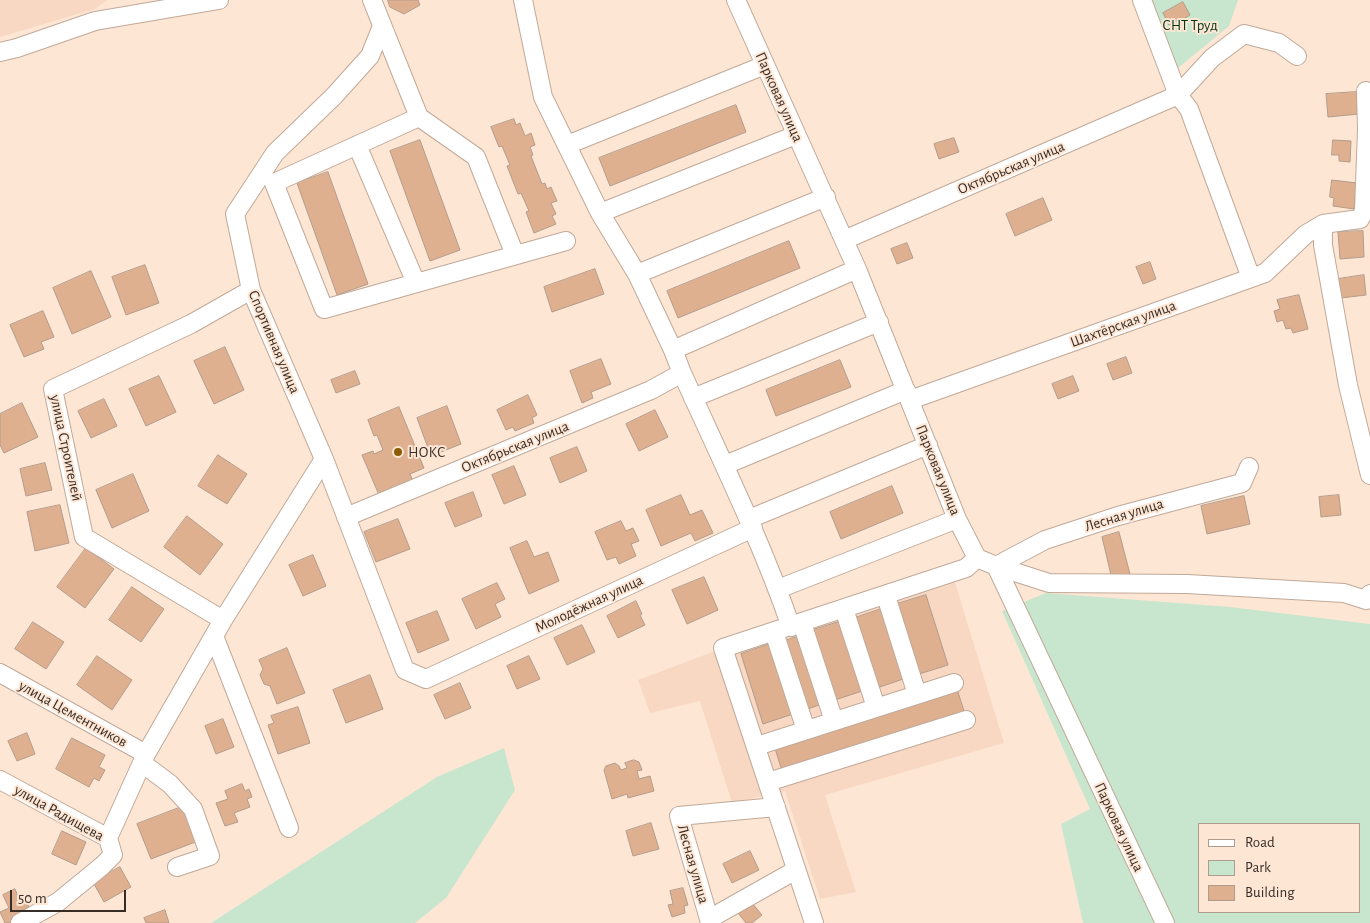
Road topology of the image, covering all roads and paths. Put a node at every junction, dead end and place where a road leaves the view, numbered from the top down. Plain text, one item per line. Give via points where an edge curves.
1 (219, 0) edge
2 (372, 0) edge
3 (523, 0) edge
4 (736, 0) edge
5 (1142, 0) edge
6 (382, 26) junction
7 (8, 50) edge
8 (1297, 56) dead end
9 (0, 61) edge
10 (765, 65) junction
11 (1366, 91) dead end
12 (1178, 95) junction
13 (419, 117) junction
14 (796, 135) junction
15 (357, 145) junction
16 (566, 145) junction
17 (826, 197) junction
18 (600, 213) junction
19 (1323, 224) junction
20 (844, 240) junction
21 (566, 241) dead end
22 (515, 256) junction
23 (857, 269) junction
24 (637, 274) junction
25 (1251, 278) junction
26 (416, 283) junction
27 (250, 290) junction
28 (879, 322) junction
29 (673, 350) junction
30 (682, 373) junction
31 (908, 395) junction
32 (693, 398) junction
33 (928, 445) junction
34 (324, 459) junction
35 (724, 465) junction
36 (1249, 467) dead end
37 (1370, 475) edge
38 (346, 517) junction
39 (957, 519) junction
40 (751, 524) junction
41 (978, 558) junction
42 (996, 566) junction
43 (778, 589) junction
44 (886, 596) junction
45 (1368, 597) edge
46 (844, 609) junction
47 (222, 620) junction
48 (789, 627) junction
49 (214, 636) junction
50 (0, 673) edge
51 (426, 679) joint
52 (954, 683) dead end
53 (915, 688) dead end
54 (874, 702) dead end
55 (832, 715) dead end
56 (966, 720) dead end
57 (804, 724) dead end
58 (757, 746) junction
59 (144, 759) junction
60 (0, 780) edge
61 (768, 782) junction
62 (776, 807) junction
63 (289, 828) dead end
64 (108, 838) junction
65 (177, 867) dead end
66 (796, 870) junction
67 (710, 921) edge
68 (20, 923) edge
69 (814, 923) edge
70 (1165, 923) edge

1 - 7 street via 94,21
2 - 6 street
3 - 16 street via 543,97
4 - 10 street, Парковая улица
5 - 12 street
6 - 13 street
6 - 27 street, Спортивная улица via 370,56 275,153 235,214
7 - 9 street
8 - 12 street via 1279,43 1244,34 1212,58
10 - 14 street, Парковая улица
10 - 16 street
11 - 19 street, Шахтёрская улица via 1364,211 1360,219
12 - 20 street, Октябрьская улица
12 - 25 street via 1189,108
13 - 15 street
13 - 22 street via 476,157
14 - 17 street, Парковая улица
14 - 18 street
15 - 26 street
15 - 26 street via 274,183 324,309
16 - 18 street
17 - 20 street, Парковая улица
17 - 24 street
18 - 24 street
19 - 25 street, Шахтёрская улица via 1306,234 1265,273
19 - 37 street via 1323,245 1348,385
20 - 23 street, Парковая улица
21 - 22 street
22 - 26 street
23 - 28 street, Парковая улица
23 - 29 street
24 - 29 street
25 - 31 street, Шахтёрская улица
27 - 34 street, Спортивная улица
27 - 47 street, улица Строителей via 191,324 53,389 84,536
28 - 31 street, Парковая улица
28 - 32 street
29 - 30 street
30 - 32 street
30 - 38 street, Октябрьская улица via 652,390
31 - 33 street, Парковая улица
31 - 35 street, Шахтёрская улица
32 - 35 street
33 - 39 street, Парковая улица
33 - 40 street, Молодёжная улица
34 - 38 street, Спортивная улица
34 - 47 street
35 - 40 street
36 - 42 street, Лесная улица via 1242,483 1118,516 1044,540
38 - 51 street, Спортивная улица via 405,670
39 - 41 street, Парковая улица
39 - 43 street
40 - 43 street
40 - 51 street, Молодёжная улица
41 - 42 street
41 - 44 street via 966,568
42 - 45 street via 1049,583 1207,585
42 - 70 street, Парковая улица
43 - 48 street
44 - 46 street
44 - 53 street
46 - 48 street
46 - 54 street
47 - 49 street
48 - 55 street
48 - 57 street
48 - 58 street via 723,648
49 - 59 street
49 - 63 street
50 - 59 street, улица Цементников
52 - 58 street
56 - 61 street
58 - 61 street
59 - 64 street
59 - 65 street, улица Цементников via 193,809 210,856
60 - 64 street, улица Радищева
61 - 62 street
62 - 66 street
62 - 67 street, Лесная улица via 679,816
64 - 68 street, улица Радищева via 112,854 102,866 58,902
66 - 67 street, Лесная улица
66 - 69 street

